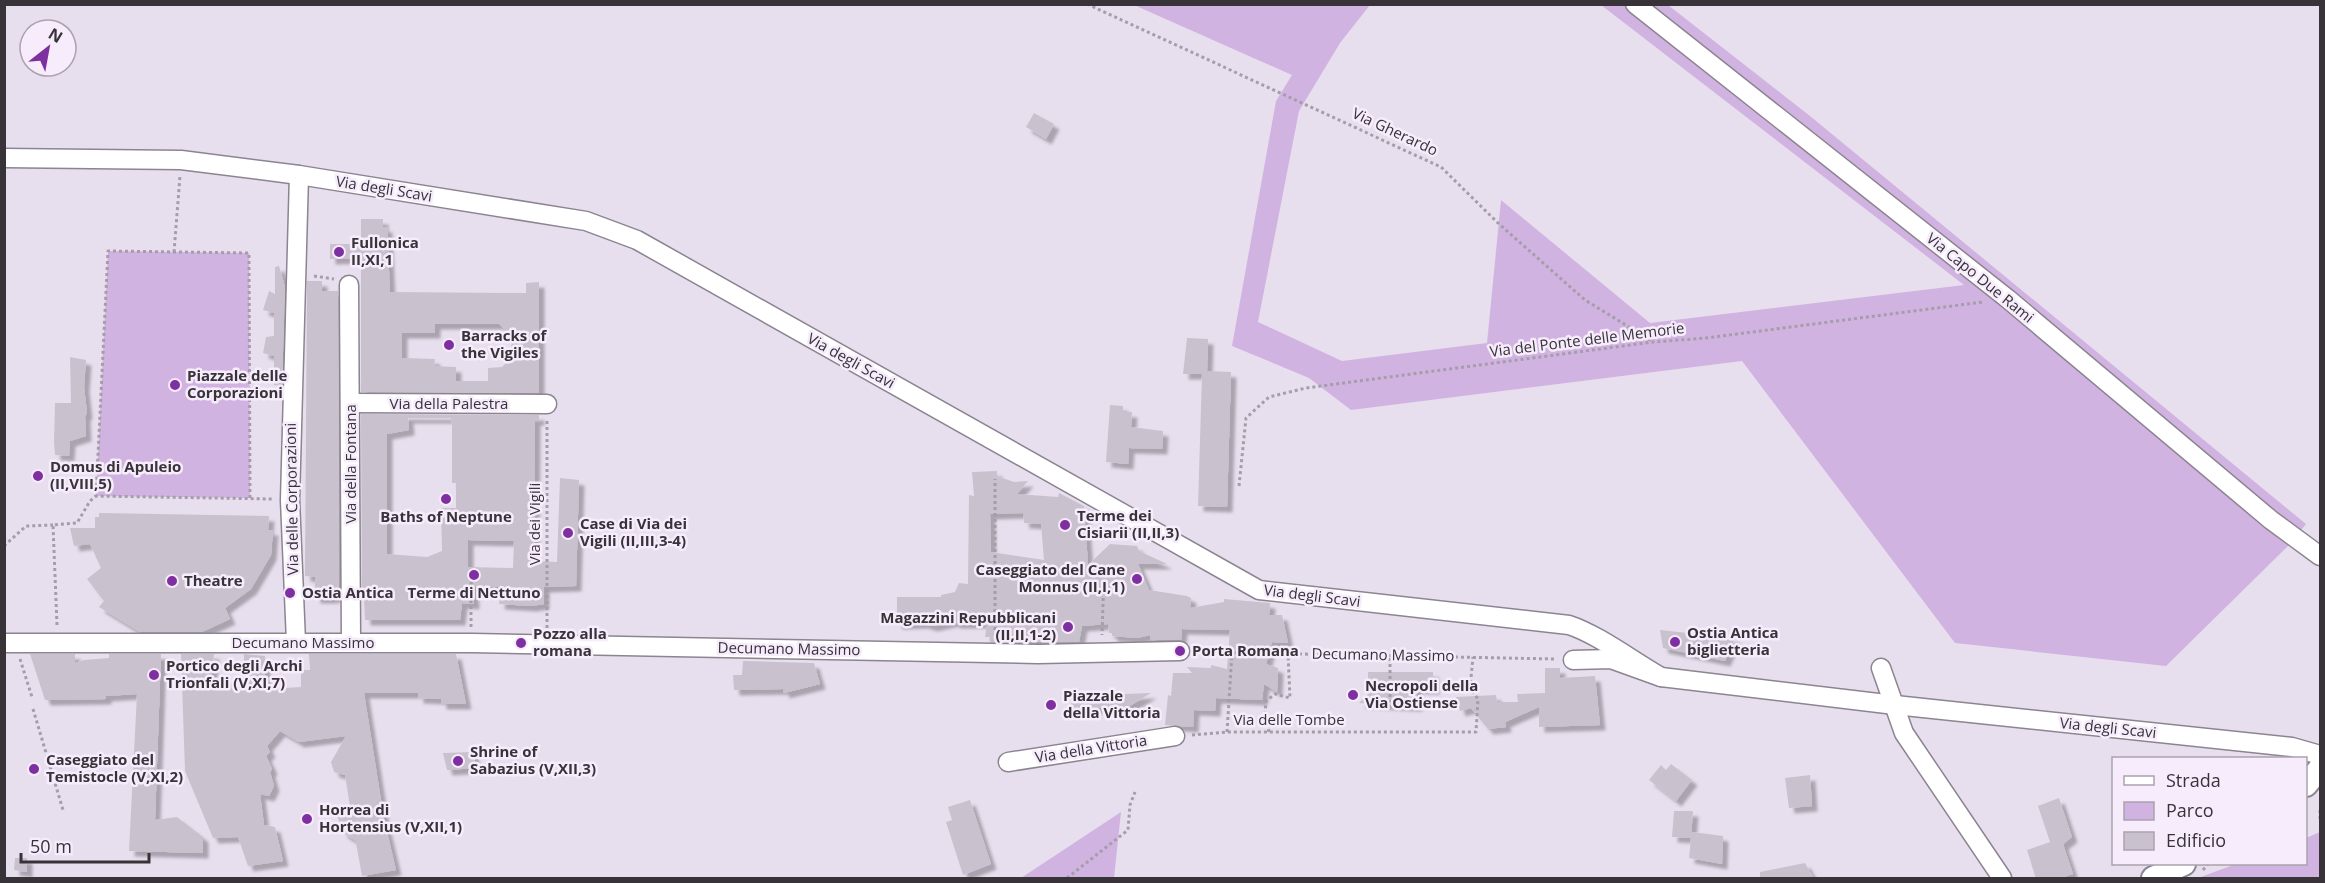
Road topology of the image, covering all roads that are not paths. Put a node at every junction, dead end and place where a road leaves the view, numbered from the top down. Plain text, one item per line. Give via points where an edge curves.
1 (1635, 4) edge
2 (4, 158) edge
3 (298, 175) junction
4 (349, 285) road end
5 (350, 403) junction
6 (547, 404) road end
7 (2320, 556) edge
8 (296, 642) junction
9 (351, 642) junction
10 (10, 643) edge
11 (1180, 651) road end
12 (1573, 660) road end
13 (1881, 668) dead end
14 (1661, 677) junction
15 (1895, 705) junction
16 (1175, 736) road end
17 (2320, 755) edge
18 (1008, 762) dead end
19 (2320, 768) edge
20 (2307, 784) edge
21 (2182, 865) edge
22 (2002, 879) edge
23 (2153, 879) edge

1 - 7 street, Via Capo Due Rami via 2008,299 2271,520
2 - 3 street, Via degli Scavi via 181,160
3 - 8 street, Via delle Corporazioni via 290,500
3 - 14 street, Via degli Scavi via 586,221 637,240 1259,590 1569,625 1585,630
4 - 5 street, Via della Fontana
5 - 6 street, Via della Palestra
5 - 9 street, Via della Fontana
8 - 9 street, Decumano Massimo
8 - 10 street, Decumano Massimo
9 - 11 street, Decumano Massimo via 1101,655
12 - 14 street, Via degli Scavi via 1611,659
13 - 15 street
14 - 15 street, Via degli Scavi
15 - 17 street, Via degli Scavi via 2292,747
15 - 22 street via 1904,733
16 - 18 street, Via della Vittoria
19 - 20 main road
21 - 23 main road

